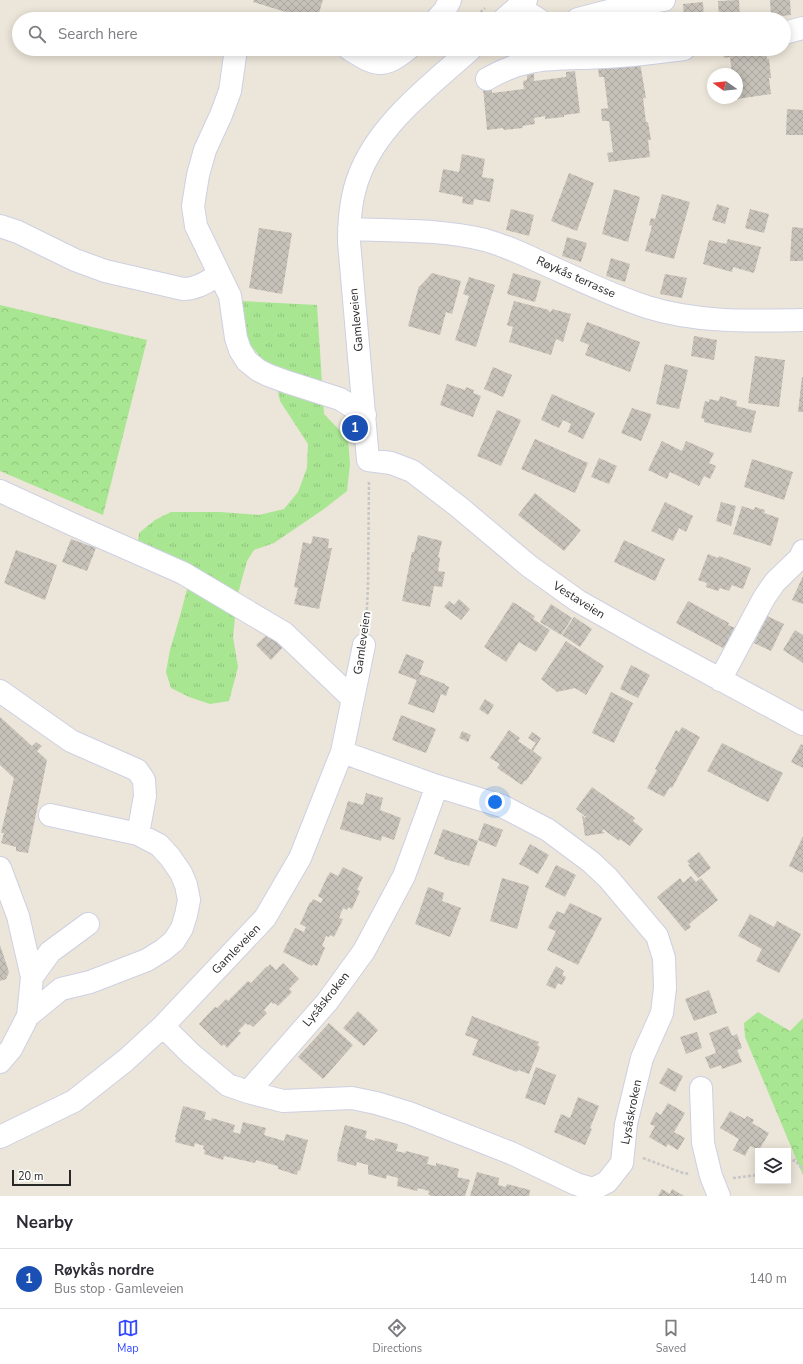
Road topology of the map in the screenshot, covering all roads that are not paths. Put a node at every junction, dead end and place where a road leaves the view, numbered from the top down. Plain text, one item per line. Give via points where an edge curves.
1 (450, 0) edge
2 (664, 0) edge
3 (442, 12) edge
4 (605, 12) edge
5 (803, 28) edge
6 (791, 31) edge
7 (235, 56) edge
8 (361, 56) edge
9 (398, 56) edge
10 (463, 56) edge
11 (619, 56) edge
12 (487, 79) dead end
13 (0, 226) edge
14 (349, 229) junction
15 (219, 275) junction
16 (803, 320) edge
17 (365, 415) junction
18 (368, 460) joint
19 (0, 490) edge
20 (803, 552) edge
21 (364, 645) road end
22 (720, 680) junction
23 (0, 691) edge
24 (353, 700) junction
25 (803, 724) edge
26 (342, 752) junction
27 (437, 786) junction
28 (50, 815) dead end
29 (138, 834) junction
30 (0, 868) edge
31 (88, 924) dead end
32 (32, 977) junction
33 (28, 1016) junction
34 (163, 1026) junction
35 (0, 1062) edge
36 (701, 1088) dead end
37 (248, 1092) junction
38 (0, 1137) edge
39 (719, 1196) edge

1 - 3 street
2 - 4 street
5 - 6 street
7 - 15 street via 230,90 205,150 193,206 196,226
8 - 9 street via 380,64
10 - 14 street, Gamleveien via 403,111 378,139 358,177
11 - 12 street via 533,61 502,70
13 - 15 street via 75,260 149,282 188,289
14 - 16 street, Røykås terrasse via 455,234 486,241 521,253 626,299 671,314 719,320
14 - 17 street, Gamleveien
15 - 17 street via 230,296 238,344 247,360 268,375 340,399
17 - 18 street, Gamleveien
18 - 22 street, Vestaveien via 391,463 412,471 460,507 524,563 565,592
19 - 24 street via 74,526 183,573 284,632
20 - 22 street via 764,598
21 - 24 street, Gamleveien
22 - 25 street, Vestaveien
23 - 29 street via 71,741 137,770 144,780 145,796
24 - 26 street, Gamleveien
26 - 27 street, Lysåskroken
26 - 34 street, Gamleveien via 300,858 265,918
27 - 37 street, Lysåskroken via 404,876 364,951 326,1002
27 - 37 street, Lysåskroken via 502,806 548,830 608,878 657,936 664,958 665,988 662,1013 642,1058 626,1124 622,1163 607,1182 593,1189 409,1112 352,1098 283,1102
28 - 29 street
29 - 33 street via 159,845 181,873 189,900 182,928 174,941 147,960 90,982 61,989
30 - 32 street via 18,916
31 - 32 street via 50,952
32 - 33 street
33 - 35 street via 12,1049
34 - 37 street, Lysåskroken via 228,1085
34 - 38 street, Gamleveien via 126,1060 74,1101
36 - 39 street via 703,1143

